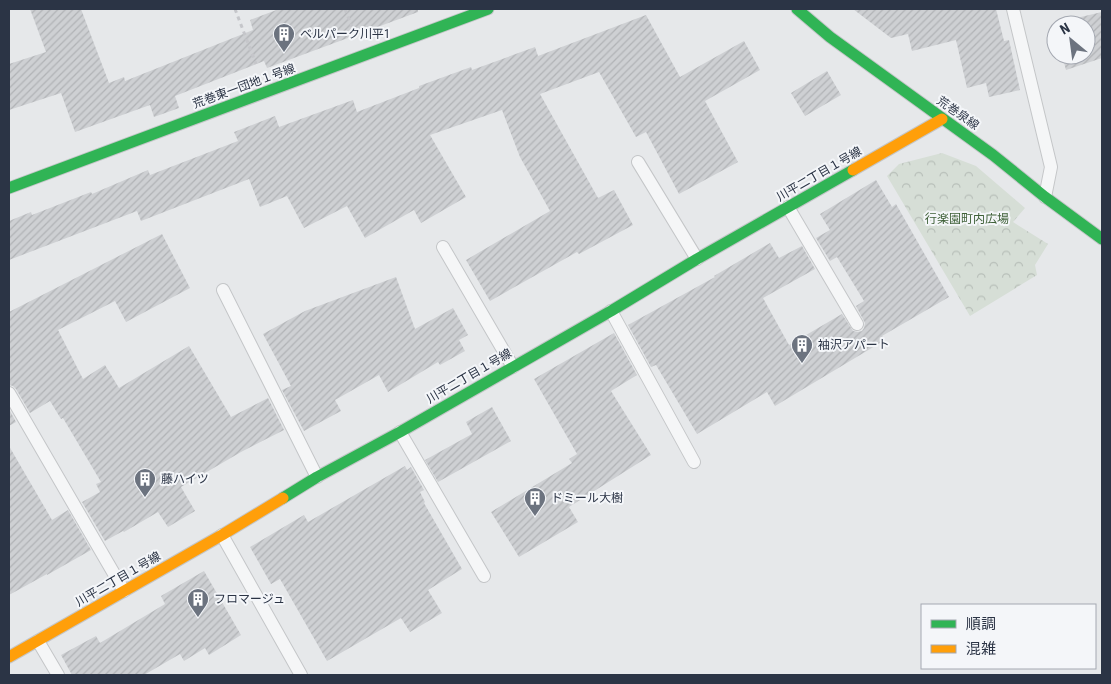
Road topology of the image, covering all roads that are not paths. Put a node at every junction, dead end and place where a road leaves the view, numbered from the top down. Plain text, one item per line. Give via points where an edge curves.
1 (488, 9) edge
2 (797, 9) edge
3 (1013, 9) edge
4 (942, 119) junction
5 (638, 162) dead end
6 (9, 188) edge
7 (1045, 198) junction
8 (788, 207) junction
9 (1102, 239) edge
10 (443, 247) dead end
11 (697, 259) junction
12 (223, 290) dead end
13 (611, 311) junction
14 (857, 324) dead end
15 (513, 366) junction
16 (9, 393) edge
17 (400, 432) junction
18 (694, 462) dead end
19 (317, 477) junction
20 (222, 535) junction
21 (484, 576) dead end
22 (124, 591) junction
23 (38, 640) junction
24 (9, 657) edge
25 (58, 675) edge
26 (301, 675) edge

1 - 6 street, 荒巻東一団地１号線
2 - 4 street, 荒巻泉線
3 - 7 lane via 1051,167
4 - 7 street, 荒巻泉線
4 - 8 street, 川平二丁目１号線
5 - 11 lane
7 - 9 street, 荒巻泉線
8 - 11 street, 川平二丁目１号線
8 - 14 lane
10 - 15 lane
11 - 13 street, 川平二丁目１号線
12 - 19 lane
13 - 15 street, 川平二丁目１号線
13 - 18 lane
15 - 17 street, 川平二丁目１号線
16 - 22 lane
17 - 19 street, 川平二丁目１号線
17 - 21 lane
19 - 20 street, 川平二丁目１号線
20 - 22 street, 川平二丁目１号線
20 - 26 lane
22 - 23 street, 川平二丁目１号線
23 - 24 street, 川平二丁目１号線
23 - 25 lane

